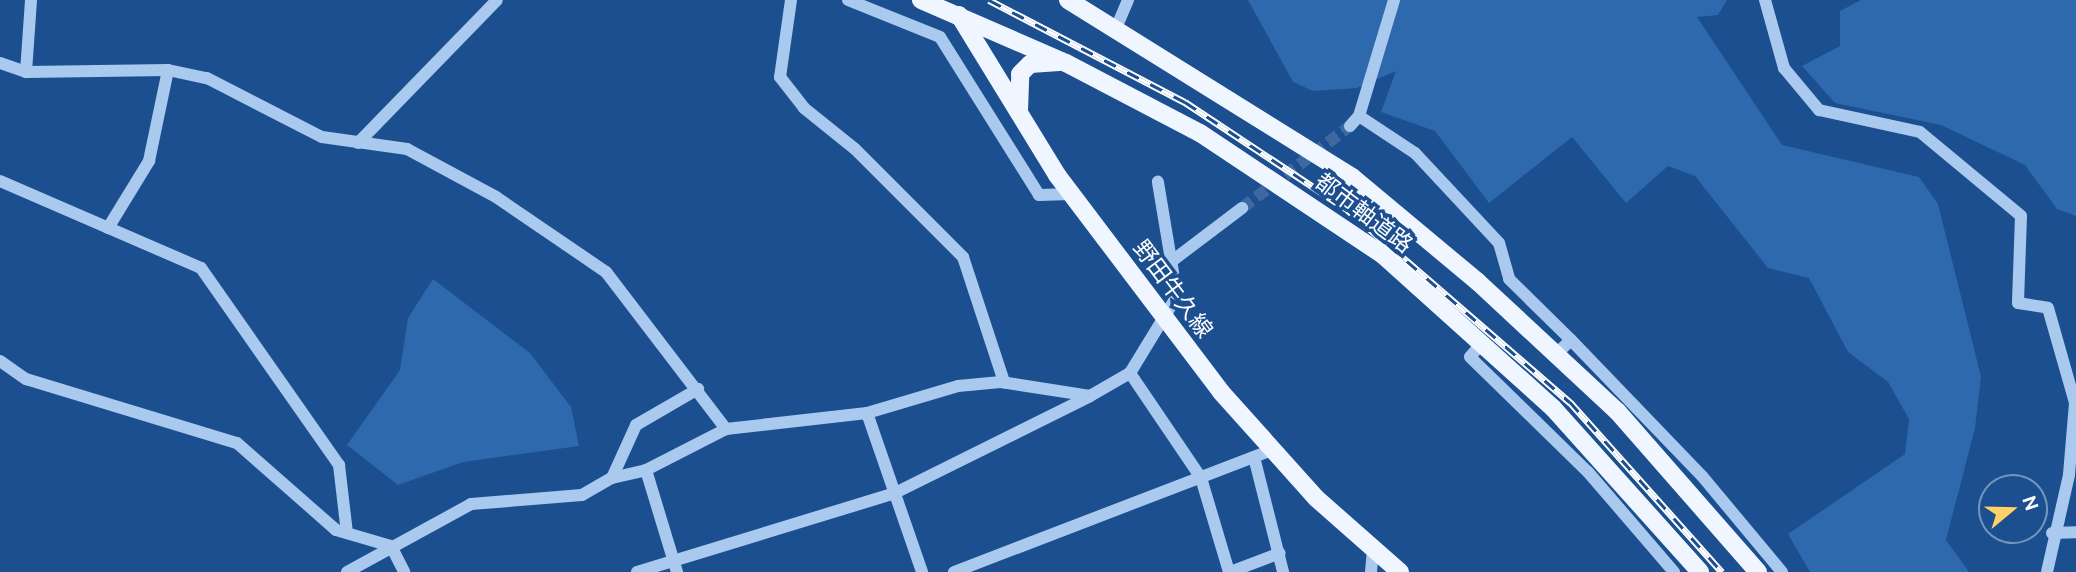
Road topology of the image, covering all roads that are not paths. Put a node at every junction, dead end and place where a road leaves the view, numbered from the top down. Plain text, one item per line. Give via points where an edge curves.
1 (31, 0) edge
2 (497, 0) edge
3 (792, 0) edge
4 (848, 0) edge
5 (921, 0) edge
6 (1068, 0) edge
7 (1128, 0) edge
8 (1394, 0) edge
9 (1765, 0) edge
10 (956, 8) edge
11 (1117, 26) junction
12 (0, 63) edge
13 (1066, 63) junction
14 (168, 70) junction
15 (26, 72) junction
16 (1359, 116) junction
17 (1350, 126) tunnel mouth
18 (1025, 127) junction
19 (358, 143) junction
20 (0, 181) edge
21 (1158, 183) dead end
22 (1071, 194) junction
23 (1242, 208) tunnel mouth
24 (108, 228) junction
25 (1168, 264) junction
26 (1166, 319) junction
27 (1571, 340) junction
28 (1482, 343) junction
29 (1556, 354) junction
30 (0, 361) edge
31 (1130, 373) junction
32 (1004, 382) junction
33 (698, 389) junction
34 (1090, 396) junction
35 (2075, 403) edge
36 (867, 413) junction
37 (726, 429) junction
38 (1262, 454) junction
39 (646, 470) junction
40 (612, 478) junction
41 (1201, 478) junction
42 (895, 494) junction
43 (2076, 532) edge
44 (347, 533) junction
45 (2052, 533) junction
46 (391, 546) junction
47 (1373, 547) junction
48 (1280, 553) junction
49 (673, 559) junction
50 (347, 572) edge
51 (404, 572) edge
52 (636, 572) edge
53 (677, 572) edge
54 (922, 572) edge
55 (954, 572) edge
56 (1230, 572) edge
57 (1283, 572) edge
58 (1371, 572) edge
59 (1400, 572) edge
60 (1674, 572) edge
61 (1700, 572) edge
62 (1758, 572) edge
63 (1782, 572) edge
64 (2047, 572) edge

1 - 15 street
2 - 19 street
3 - 32 street via 780,77 804,108 855,149 963,257
4 - 22 street via 940,37 1039,195
5 - 10 main road, 都市軸道路
6 - 11 main road, 都市軸道路
7 - 11 street
8 - 16 street
9 - 35 street via 1784,68 1819,110 1920,132 2021,216 2018,303 2048,308
10 - 13 main road, 都市軸道路
10 - 18 main road, 野田牛久線
11 - 29 main road, 都市軸道路 via 1352,177
12 - 15 street
13 - 18 main road via 1041,61 1020,74 1017,107
13 - 28 main road, 都市軸道路 via 1262,170 1383,256
14 - 15 street
14 - 19 street via 207,78 322,137
14 - 24 street via 149,161
16 - 17 street
16 - 27 street via 1415,153 1499,243 1509,279
18 - 22 main road, 野田牛久線
19 - 33 street via 407,149 496,197 606,272
20 - 24 street
21 - 25 street
22 - 26 main road, 野田牛久線
23 - 25 street
24 - 44 street via 201,268 339,465
25 - 26 street via 1177,296
26 - 31 street
26 - 38 main road, 野田牛久線
27 - 29 street
27 - 63 street via 1702,476
28 - 60 street via 1470,357 1588,472
28 - 61 main road, 都市軸道路 via 1610,464
29 - 62 main road, 都市軸道路 via 1617,411
30 - 44 street via 26,379 237,443
31 - 34 street
31 - 41 street
32 - 34 street
32 - 36 street via 958,386
33 - 37 street
33 - 40 street via 636,425
34 - 42 street
35 - 45 street via 2069,475
36 - 37 street
36 - 42 street
37 - 39 street
38 - 41 street
38 - 47 main road, 野田牛久線
38 - 48 street
39 - 40 street
39 - 49 street
40 - 46 street via 582,495 471,504
41 - 55 street
41 - 56 street
42 - 49 street
42 - 54 street
43 - 45 street
44 - 46 street
45 - 64 street
46 - 50 street
46 - 51 street
47 - 58 street
47 - 59 main road, 野田牛久線
48 - 56 street
48 - 57 street
49 - 52 street
49 - 53 street

